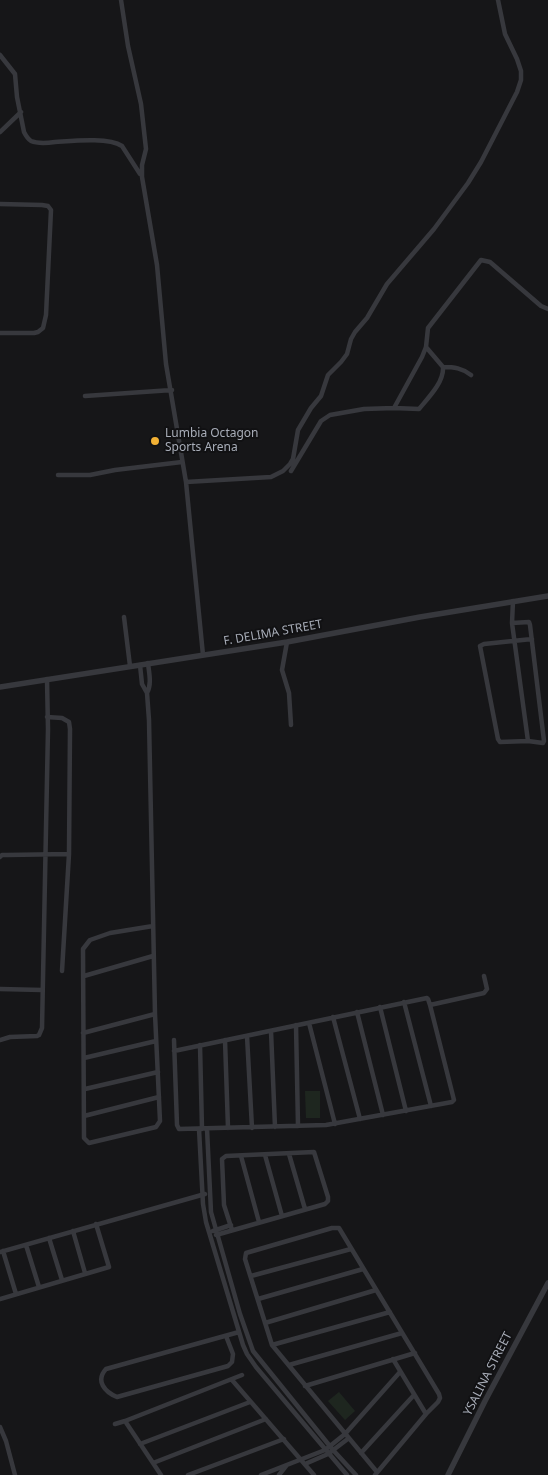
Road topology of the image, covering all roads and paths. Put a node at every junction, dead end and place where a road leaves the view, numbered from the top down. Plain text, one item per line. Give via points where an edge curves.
1 (121, 0) edge
2 (498, 0) edge
3 (0, 55) edge
4 (21, 112) junction
5 (0, 132) edge
6 (142, 176) junction
7 (0, 204) edge
8 (548, 309) edge
9 (0, 333) edge
10 (426, 348) junction
11 (443, 367) junction
12 (471, 375) dead end
13 (172, 390) junction
14 (85, 396) dead end
15 (394, 408) junction
16 (182, 462) junction
17 (291, 471) dead end
18 (58, 474) dead end
19 (186, 482) junction
20 (548, 596) edge
21 (513, 601) junction
22 (124, 617) dead end
23 (512, 623) junction
24 (532, 639) junction
25 (515, 641) junction
26 (287, 642) junction
27 (203, 655) junction
28 (148, 663) junction
29 (140, 665) junction
30 (130, 666) junction
31 (47, 679) junction
32 (0, 687) edge
33 (147, 693) junction
34 (48, 717) junction
35 (291, 725) dead end
36 (528, 741) junction
37 (45, 854) junction
38 (69, 854) junction
39 (0, 857) edge
40 (153, 926) junction
41 (153, 956) junction
42 (62, 971) dead end
43 (84, 976) junction
44 (484, 976) dead end
45 (0, 989) edge
46 (42, 990) junction
47 (404, 1002) junction
48 (430, 1005) junction
49 (380, 1007) junction
50 (357, 1012) junction
51 (155, 1014) junction
52 (333, 1018) junction
53 (309, 1023) junction
54 (296, 1025) junction
55 (271, 1030) junction
56 (83, 1033) junction
57 (247, 1036) junction
58 (0, 1040) edge
59 (174, 1040) dead end
60 (225, 1040) junction
61 (156, 1041) junction
62 (200, 1046) junction
63 (174, 1051) junction
64 (84, 1058) junction
65 (158, 1072) junction
66 (85, 1089) junction
67 (159, 1096) junction
68 (431, 1106) junction
69 (406, 1111) junction
70 (383, 1115) junction
71 (84, 1116) junction
72 (360, 1119) junction
73 (335, 1124) junction
74 (298, 1126) junction
75 (275, 1127) junction
76 (228, 1128) junction
77 (252, 1128) junction
78 (203, 1129) junction
79 (200, 1141) junction
80 (207, 1141) junction
81 (289, 1154) junction
82 (265, 1155) junction
83 (241, 1156) junction
84 (209, 1193) junction
85 (202, 1194) junction
86 (305, 1209) junction
87 (282, 1216) junction
88 (259, 1222) junction
89 (96, 1224) junction
90 (232, 1228) junction
91 (73, 1231) junction
92 (216, 1232) junction
93 (210, 1234) junction
94 (49, 1238) junction
95 (26, 1245) junction
96 (351, 1249) junction
97 (1, 1252) edge
98 (363, 1269) junction
99 (86, 1274) junction
100 (251, 1276) junction
101 (62, 1280) junction
102 (548, 1283) edge
103 (39, 1287) junction
104 (376, 1290) junction
105 (16, 1294) junction
106 (0, 1299) edge
107 (258, 1299) junction
108 (390, 1312) junction
109 (265, 1322) junction
110 (402, 1333) junction
111 (240, 1334) junction
112 (246, 1334) junction
113 (226, 1336) junction
114 (272, 1345) junction
115 (415, 1353) junction
116 (256, 1357) junction
117 (393, 1359) junction
118 (251, 1360) junction
119 (289, 1365) junction
120 (400, 1372) junction
121 (242, 1375) dead end
122 (232, 1380) junction
123 (305, 1386) junction
124 (414, 1395) junction
125 (290, 1398) junction
126 (250, 1402) junction
127 (286, 1402) junction
128 (426, 1414) junction
129 (266, 1419) junction
130 (125, 1422) junction
131 (115, 1424) dead end
132 (0, 1427) edge
133 (345, 1434) junction
134 (348, 1438) junction
135 (284, 1439) junction
136 (140, 1444) junction
137 (330, 1446) junction
138 (325, 1450) junction
139 (333, 1450) junction
140 (361, 1453) junction
141 (328, 1454) junction
142 (301, 1459) junction
143 (153, 1463) junction
144 (287, 1464) junction
145 (305, 1464) junction
146 (311, 1474) edge
147 (376, 1474) edge
148 (15, 1475) edge
149 (161, 1475) edge
150 (188, 1475) edge
151 (261, 1475) edge
152 (278, 1475) edge
153 (347, 1475) edge
154 (356, 1475) edge
155 (448, 1475) edge

1 - 6 street via 142,104 146,149
2 - 19 street via 505,34 521,71 517,92 468,183 434,230 387,284 351,339 347,354 328,375 321,396 298,430 293,459 283,471 271,478
3 - 4 street via 15,74
4 - 5 street
4 - 6 street via 24,132 32,142 99,141 118,144
6 - 13 street via 157,264 166,364
7 - 9 street via 42,205 51,210 47,306 43,328 34,333
8 - 10 street via 490,262 482,260 428,328
10 - 11 street
10 - 15 street
11 - 12 street via 465,370
11 - 15 street via 440,381 420,409
13 - 14 street
13 - 16 street
15 - 17 street via 330,415 322,421
16 - 18 street via 90,475
16 - 19 street
19 - 27 street
20 - 21 street, F. DELIMA STREET
21 - 23 street
21 - 26 street, F. DELIMA STREET
22 - 30 street
23 - 24 street via 529,622
23 - 25 street
24 - 25 street
24 - 36 street via 544,741
25 - 36 street
25 - 36 street via 484,644 480,648 499,740
26 - 27 street, F. DELIMA STREET
26 - 35 street via 282,670 289,693
27 - 28 street, F. DELIMA STREET
28 - 29 street, F. DELIMA STREET
28 - 33 street via 150,688
29 - 30 street, F. DELIMA STREET
29 - 33 street via 142,684
30 - 31 street, F. DELIMA STREET
31 - 32 street, F. DELIMA STREET
31 - 34 street
33 - 40 street
34 - 37 street
34 - 38 street via 69,722
37 - 38 street
37 - 39 street
37 - 46 street
38 - 42 street
40 - 41 street
40 - 43 street via 90,940 83,949
41 - 43 street
41 - 51 street
43 - 56 street
44 - 48 street via 487,989 484,993
45 - 46 street
46 - 58 street via 40,1035
47 - 48 street via 428,998
47 - 49 street
47 - 68 street
48 - 68 street via 454,1100
49 - 50 street
49 - 69 street
50 - 52 street
50 - 70 street
51 - 56 street
51 - 61 street
52 - 53 street
52 - 72 street
53 - 54 street
53 - 73 street
54 - 55 street
54 - 74 street
55 - 57 street
55 - 75 street
56 - 64 street
57 - 60 street
57 - 77 street
59 - 63 street
60 - 62 street
60 - 76 street
61 - 64 street
61 - 65 street
62 - 63 street
62 - 78 street
63 - 78 street via 177,1127 181,1130
64 - 66 street
65 - 66 street
65 - 67 street
66 - 71 street
67 - 71 street
67 - 71 street via 160,1121 156,1126 105,1140 89,1143 84,1138
68 - 69 street
69 - 70 street
70 - 72 street
72 - 73 street
73 - 74 street
74 - 75 street
75 - 77 street
76 - 77 street
76 - 78 street
78 - 79 street
78 - 80 street
79 - 80 street
79 - 85 street
80 - 84 street
81 - 82 street
81 - 86 street
81 - 86 street via 314,1152 328,1197 325,1204
82 - 83 street
82 - 87 street
83 - 88 street
83 - 90 street via 222,1159 224,1205
84 - 85 street
84 - 92 street
85 - 89 street
85 - 93 street
86 - 87 street
87 - 88 street
88 - 90 street
89 - 91 street
89 - 99 street via 109,1267
90 - 92 street
91 - 94 street
91 - 99 street
92 - 93 street
92 - 112 street
93 - 111 street
94 - 95 street
94 - 101 street
95 - 97 street
95 - 103 street
96 - 98 street
96 - 100 street
96 - 100 street via 341,1230 332,1228 246,1253
97 - 105 street
98 - 104 street
98 - 107 street
99 - 101 street
100 - 107 street
101 - 103 street
102 - 155 street, YSALINA STREET
103 - 105 street
104 - 108 street
104 - 109 street
105 - 106 street
107 - 109 street
108 - 110 street
108 - 114 street
109 - 114 street
110 - 115 street
110 - 119 street
111 - 112 street
111 - 113 street
111 - 118 street
112 - 116 street
113 - 113 street via 106,1369 102,1373 102,1383 109,1394 117,1397 228,1366 233,1354
114 - 119 street
115 - 117 street
115 - 128 street via 440,1398
116 - 118 street
116 - 125 street
117 - 120 street
117 - 123 street
118 - 127 street
119 - 123 street
120 - 124 street
120 - 133 street
121 - 122 street
122 - 126 street
122 - 130 street
123 - 133 street
124 - 128 street
124 - 140 street
125 - 127 street
125 - 137 street
126 - 129 street
126 - 136 street
127 - 138 street
128 - 147 street
129 - 135 street
129 - 143 street
130 - 131 street
130 - 136 street
132 - 148 street
133 - 134 street
133 - 137 street
134 - 139 street
134 - 140 street
135 - 142 street
135 - 150 street
136 - 143 street
137 - 138 street
137 - 139 street
138 - 141 street
138 - 142 street
139 - 141 street
139 - 154 street
140 - 147 street
141 - 145 street
141 - 153 street
142 - 144 street
142 - 145 street
143 - 149 street
144 - 151 street
144 - 152 street
145 - 146 street

